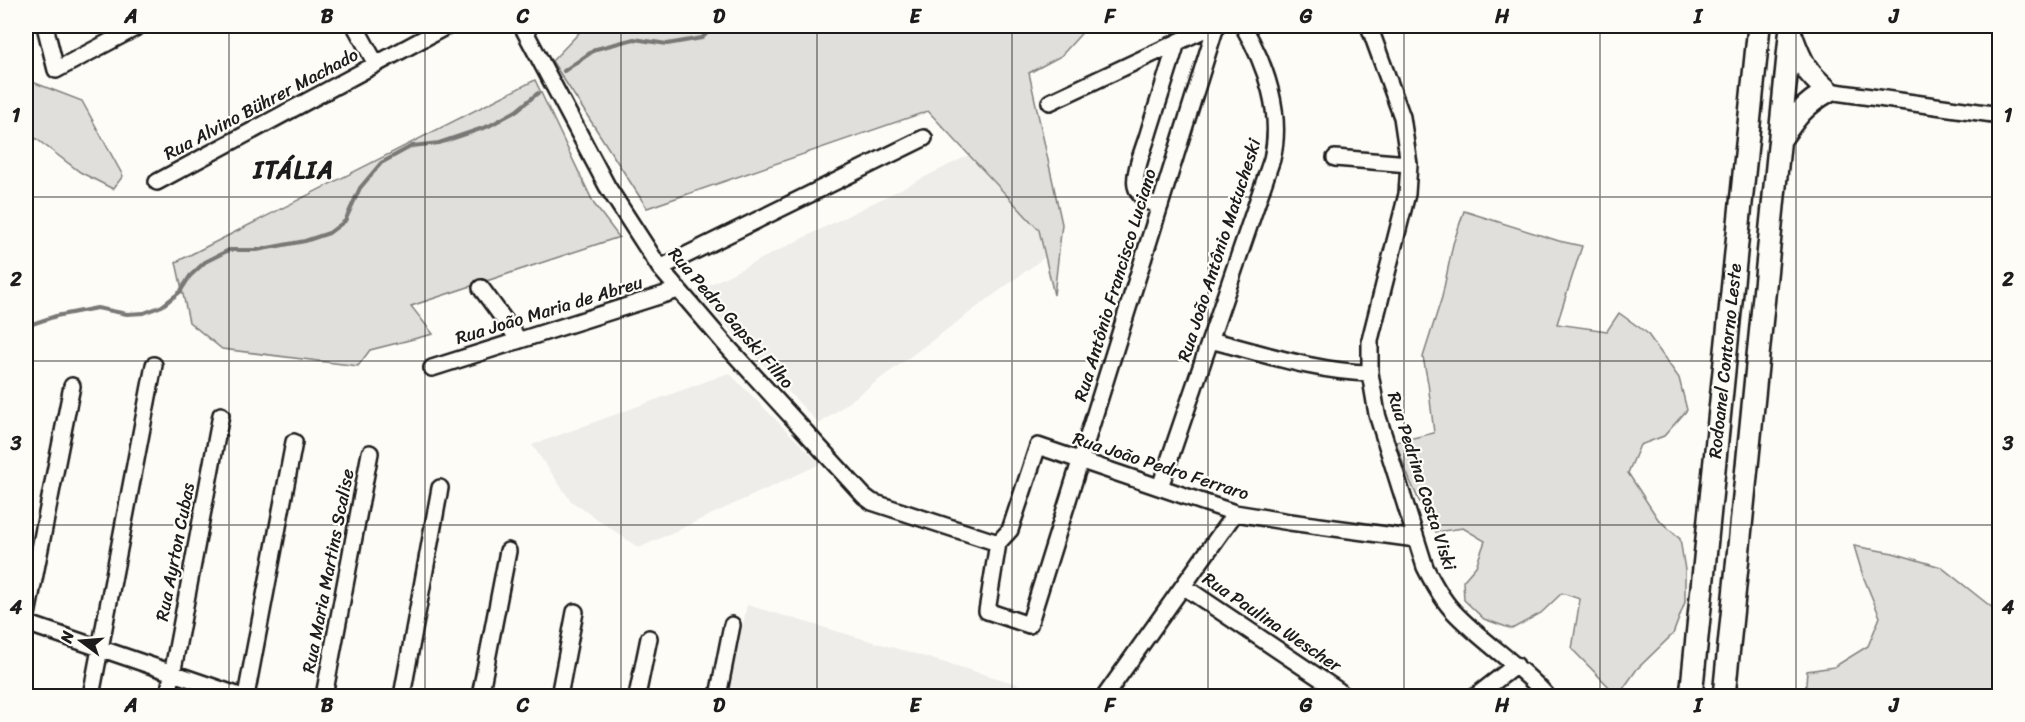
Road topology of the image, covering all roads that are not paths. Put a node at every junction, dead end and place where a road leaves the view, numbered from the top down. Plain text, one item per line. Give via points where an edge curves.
1 (45, 26) edge
2 (139, 26) edge
3 (355, 26) edge
4 (447, 26) edge
5 (522, 26) edge
6 (1214, 26) edge
7 (1243, 26) edge
8 (1369, 26) edge
9 (1759, 26) edge
10 (1791, 28) edge
11 (1177, 42) junction
12 (376, 64) junction
13 (1828, 91) junction
14 (1050, 102) dead end
15 (2000, 115) edge
16 (924, 138) dead end
17 (1779, 141) junction
18 (1335, 158) dead end
19 (1409, 164) junction
20 (157, 182) dead end
21 (1160, 206) junction
22 (660, 268) junction
23 (481, 288) dead end
24 (678, 290) junction
25 (519, 340) junction
26 (1210, 340) junction
27 (154, 365) dead end
28 (432, 368) dead end
29 (1370, 373) junction
30 (72, 386) dead end
31 (221, 415) dead end
32 (294, 442) dead end
33 (370, 453) dead end
34 (1080, 460) junction
35 (1160, 487) junction
36 (440, 488) dead end
37 (1235, 513) junction
38 (1416, 539) junction
39 (998, 543) junction
40 (508, 551) dead end
41 (1183, 586) junction
42 (575, 612) dead end
43 (26, 622) edge
44 (732, 625) dead end
45 (649, 638) dead end
46 (100, 649) junction
47 (1516, 665) junction
48 (172, 673) junction
49 (1340, 691) dead end
50 (90, 696) edge
51 (168, 696) edge
52 (240, 696) edge
53 (246, 696) edge
54 (324, 696) edge
55 (402, 696) edge
56 (480, 696) edge
57 (559, 696) edge
58 (637, 696) edge
59 (717, 696) edge
60 (1105, 696) edge
61 (1476, 696) edge
62 (1547, 696) edge
63 (1690, 696) edge
64 (1724, 696) edge

1 - 2 street via 56,70
3 - 12 street
4 - 12 street, Rua Alvino Bührer Machado
5 - 22 street, Rua Pedro Gapski Filho via 607,186
6 - 11 street
6 - 21 street, Rua Antônio Francisco Luciano
7 - 26 street, Rua João Antônio Matucheski via 1267,80 1276,144
8 - 19 street, Rua Pedrina Costa Viski via 1402,117
9 - 63 highway, Rodoanel Contorno Leste
10 - 13 highway via 1802,63
10 - 17 highway, Rodoanel Contorno Leste
11 - 14 street
11 - 21 street via 1136,182 1141,196
12 - 20 street, Rua Alvino Bührer Machado
13 - 15 street
13 - 17 highway via 1799,112
16 - 22 street
17 - 64 highway, Rodoanel Contorno Leste
18 - 19 street
19 - 29 street, Rua Pedrina Costa Viski via 1405,203 1370,339
21 - 34 street, Rua Antônio Francisco Luciano
22 - 24 street, Rua Pedro Gapski Filho
23 - 25 street
24 - 25 street, Rua João Maria de Abreu
24 - 39 street, Rua Pedro Gapski Filho via 864,496 882,506
25 - 28 street, Rua João Maria de Abreu
26 - 29 street via 1313,366
26 - 35 street, Rua João Antônio Matucheski
27 - 46 street
29 - 38 street, Rua Pedrina Costa Viski via 1377,414
30 - 43 street
31 - 48 street, Rua Ayrton Cubas
32 - 53 street
33 - 54 street, Rua Maria Martins Scalise
34 - 35 street, Rua João Pedro Ferraro
34 - 39 street, Rua João Pedro Ferraro via 1038,446 1010,530
34 - 39 street, Rua Antônio Francisco Luciano via 1029,625 987,611
35 - 37 street, Rua João Pedro Ferraro
36 - 55 street
37 - 38 street, Rua João Pedro Ferraro
37 - 41 street
38 - 47 street, Rua Pedrina Costa Viski via 1425,567 1443,599
40 - 56 street
41 - 49 street, Rua Paulina Wescher
41 - 60 street
42 - 57 street
43 - 46 street
44 - 59 street
45 - 58 street
46 - 48 street
46 - 50 street
47 - 61 street
47 - 62 street, Rua Pedrina Costa Viski
48 - 51 street, Rua Ayrton Cubas
48 - 52 street

